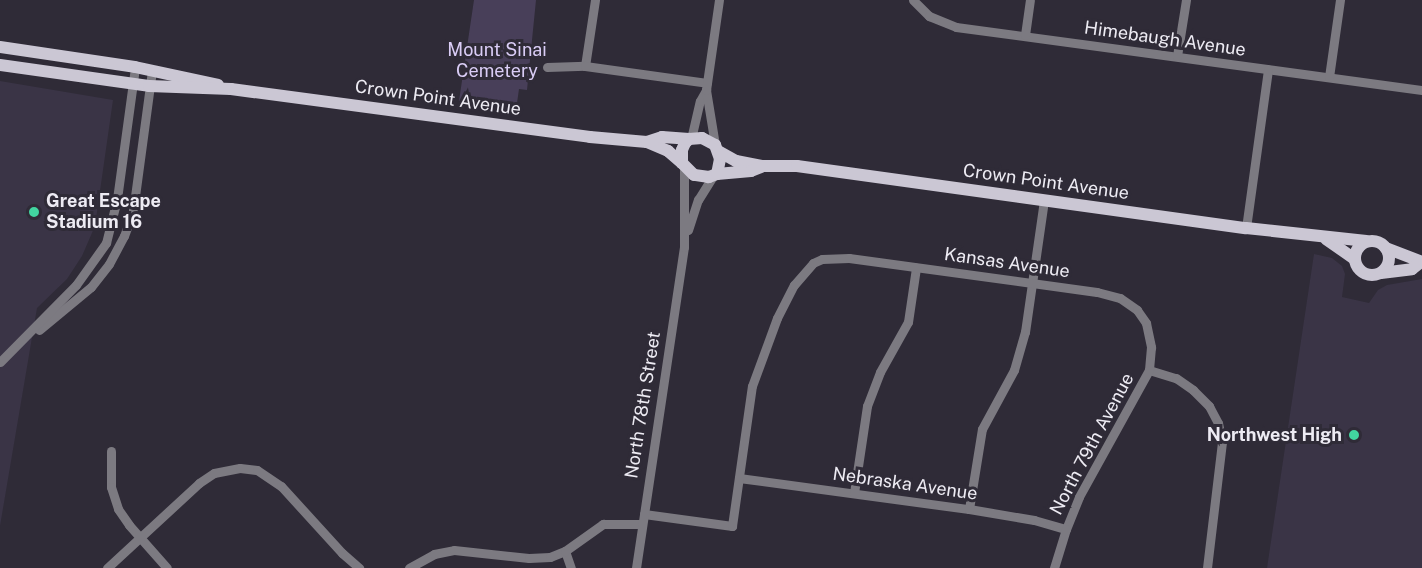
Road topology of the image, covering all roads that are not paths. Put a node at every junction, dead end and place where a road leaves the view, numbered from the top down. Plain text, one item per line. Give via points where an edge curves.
1 (595, 0) edge
2 (719, 0) edge
3 (913, 0) edge
4 (1030, 0) edge
5 (1186, 0) edge
6 (1340, 0) edge
7 (1025, 35) junction
8 (0, 47) edge
9 (1177, 56) junction
10 (0, 65) edge
11 (585, 66) junction
12 (135, 67) junction
13 (547, 68) dead end
14 (1268, 70) junction
15 (152, 71) junction
16 (1329, 77) junction
17 (133, 84) junction
18 (149, 86) junction
19 (707, 86) junction
20 (225, 88) junction
21 (1422, 90) edge
22 (690, 139) junction
23 (647, 142) junction
24 (717, 148) junction
25 (683, 165) junction
26 (762, 166) junction
27 (715, 175) junction
28 (1044, 200) junction
29 (1246, 228) junction
30 (1325, 238) junction
31 (1366, 241) junction
32 (106, 243) junction
33 (684, 247) junction
34 (1386, 248) junction
35 (118, 249) junction
36 (1355, 259) junction
37 (1422, 262) edge
38 (916, 268) junction
39 (1381, 273) junction
40 (1032, 283) junction
41 (26, 339) junction
42 (0, 362) edge
43 (1149, 370) junction
44 (111, 451) dead end
45 (739, 478) junction
46 (854, 493) junction
47 (969, 509) junction
48 (643, 519) junction
49 (1066, 529) junction
50 (139, 537) junction
51 (565, 551) junction
52 (107, 568) edge
53 (167, 568) edge
54 (359, 568) edge
55 (409, 568) edge
56 (571, 568) edge
57 (636, 568) edge
58 (1054, 568) edge
59 (1207, 568) edge

1 - 11 street
2 - 19 street
3 - 7 street, Himebaugh Avenue via 929,16 950,26
4 - 7 street
5 - 9 street
6 - 16 street
7 - 9 street, Himebaugh Avenue
8 - 12 main road, Crown Point Avenue
9 - 14 street, Himebaugh Avenue
10 - 17 main road, Crown Point Avenue
11 - 13 street
11 - 19 street
12 - 15 main road, Crown Point Avenue
12 - 17 street
14 - 16 street, Himebaugh Avenue
14 - 29 street
15 - 18 street
15 - 20 main road, Crown Point Avenue
16 - 21 street, Himebaugh Avenue
17 - 18 main road, Crown Point Avenue
17 - 32 street via 117,199
18 - 20 main road, Crown Point Avenue
18 - 35 street via 133,211
19 - 22 street
19 - 24 street
20 - 23 main road, Crown Point Avenue
22 - 23 main road, Crown Point Avenue via 662,137
22 - 24 main road via 702,138
22 - 25 main road via 682,150
23 - 25 main road, Crown Point Avenue via 668,151
24 - 26 main road, Crown Point Avenue via 736,161
24 - 27 main road via 720,162
25 - 27 main road via 698,176
25 - 33 street
26 - 27 main road, Crown Point Avenue
26 - 28 main road, Crown Point Avenue via 797,166
27 - 33 street via 698,200
28 - 29 main road, Crown Point Avenue
28 - 40 street
29 - 30 main road, Crown Point Avenue
30 - 31 main road, Crown Point Avenue
30 - 36 main road, Crown Point Avenue
31 - 34 main road
31 - 36 main road via 1359,246
32 - 35 street
32 - 41 street via 86,273
33 - 48 street, North 78th Street
34 - 37 main road
34 - 39 main road via 1388,264
35 - 41 street via 91,287
36 - 39 main road via 1364,273
37 - 39 main road via 1412,269
38 - 40 street, Kansas Avenue
38 - 45 street, Kansas Avenue via 849,258 822,259 806,270 794,285 764,348 752,386
38 - 46 street via 908,322 879,372 867,406
40 - 43 street, Kansas Avenue via 1120,298 1137,310 1146,323 1151,347
40 - 47 street via 1019,356 979,439
41 - 42 street
43 - 49 street, North 79th Avenue via 1079,497
43 - 59 street via 1171,376 1193,390 1209,406 1218,423 1222,442
44 - 50 street via 109,472 114,499
45 - 46 street, Nebraska Avenue
45 - 48 street, Kansas Avenue via 732,526
46 - 47 street, Nebraska Avenue
47 - 49 street, Nebraska Avenue
48 - 51 street via 603,524
48 - 57 street, North 78th Street
49 - 58 street, North 79th Avenue
50 - 52 street
50 - 53 street
50 - 54 street via 214,473 250,469 281,486
51 - 55 street via 542,558 454,550 434,554
51 - 56 street

